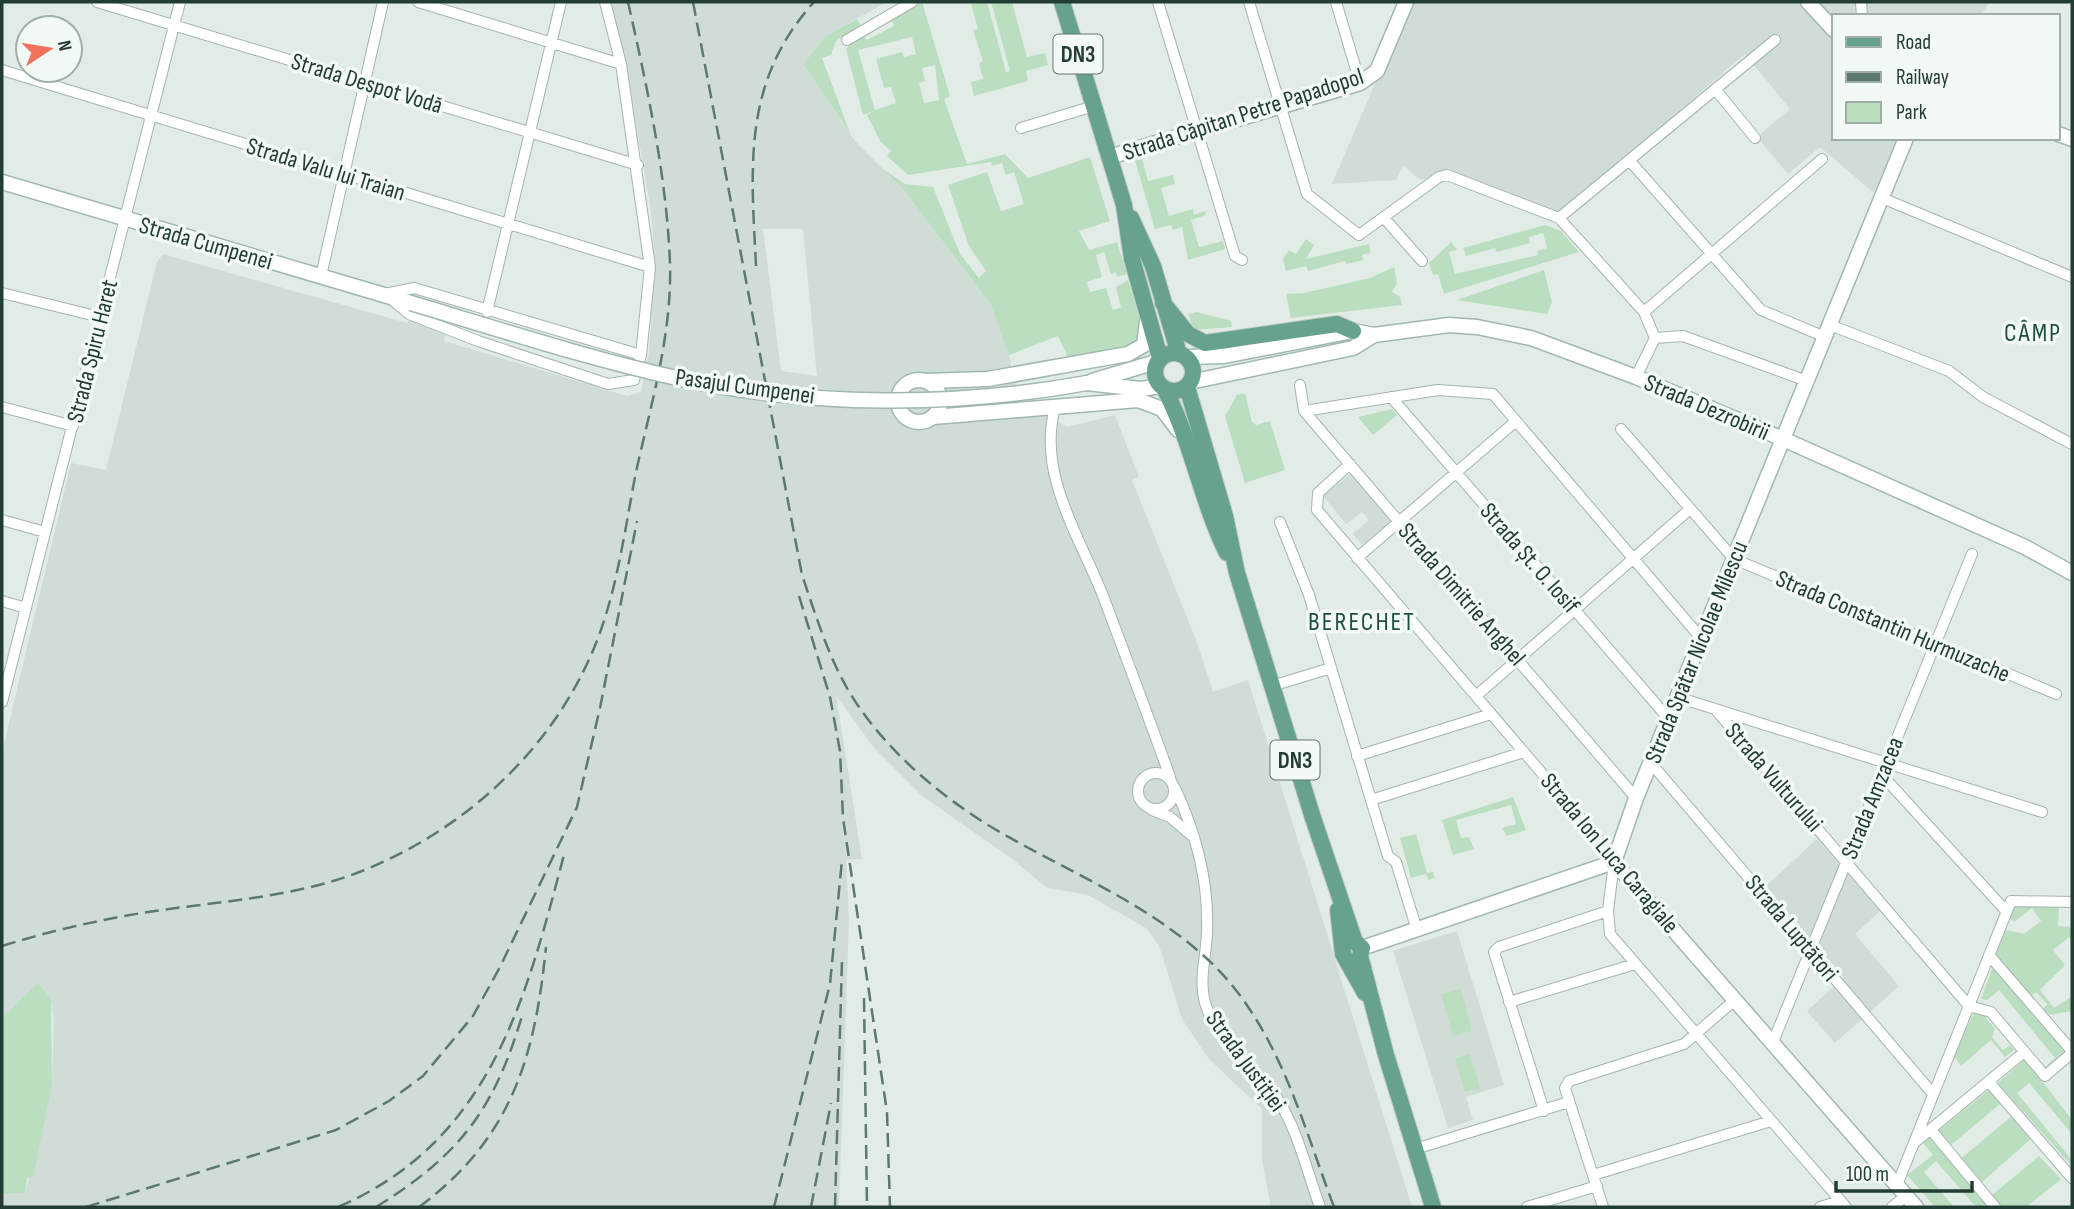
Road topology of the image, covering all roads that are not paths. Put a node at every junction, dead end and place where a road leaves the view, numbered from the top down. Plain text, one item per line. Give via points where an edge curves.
1 (97, 2) edge
2 (180, 2) edge
3 (383, 2) edge
4 (418, 2) edge
5 (561, 2) edge
6 (606, 2) edge
7 (912, 2) edge
8 (1062, 2) edge
9 (1158, 2) edge
10 (1249, 2) edge
11 (1336, 2) edge
12 (1406, 2) edge
13 (1808, 2) edge
14 (174, 25) junction
15 (1832, 28) edge
16 (847, 40) dead end
17 (1775, 40) dead end
18 (551, 42) junction
19 (621, 64) junction
20 (2, 71) edge
21 (365, 83) junction
22 (1360, 83) junction
23 (1715, 89) junction
24 (1094, 106) junction
25 (1281, 106) junction
26 (152, 116) junction
27 (1021, 128) dead end
28 (1198, 131) junction
29 (530, 132) junction
30 (1755, 138) dead end
31 (1905, 140) edge
32 (1109, 157) junction
33 (1822, 159) dead end
34 (1629, 160) junction
35 (638, 165) junction
36 (344, 174) junction
37 (2, 182) edge
38 (1882, 198) junction
39 (1124, 205) junction
40 (1384, 218) junction
41 (1559, 218) junction
42 (126, 220) junction
43 (508, 224) junction
44 (1710, 255) junction
45 (1242, 260) dead end
46 (1422, 261) dead end
47 (650, 267) junction
48 (321, 276) junction
49 (2072, 278) edge
50 (2, 293) edge
51 (385, 294) junction
52 (411, 303) joint
53 (1163, 303) junction
54 (1146, 309) junction
55 (487, 312) junction
56 (1644, 312) junction
57 (100, 317) junction
58 (1353, 331) junction
59 (1827, 331) junction
60 (1374, 335) junction
61 (1655, 338) junction
62 (641, 355) junction
63 (1182, 355) junction
64 (1101, 360) junction
65 (1158, 360) junction
66 (1136, 366) junction
67 (1636, 377) junction
68 (926, 381) junction
69 (1807, 381) junction
70 (1087, 383) junction
71 (1189, 384) junction
72 (1300, 385) dead end
73 (1122, 387) junction
74 (1162, 388) junction
75 (1391, 397) junction
76 (1077, 405) junction
77 (2, 407) edge
78 (1055, 408) junction
79 (1304, 411) junction
80 (933, 417) junction
81 (1517, 421) junction
82 (73, 426) junction
83 (1621, 429) dead end
84 (1783, 439) junction
85 (2072, 444) edge
86 (1192, 452) junction
87 (1350, 464) junction
88 (1456, 473) junction
89 (1690, 509) junction
90 (2, 520) edge
91 (1280, 522) dead end
92 (1399, 522) junction
93 (45, 532) junction
94 (2025, 547) junction
95 (1972, 554) dead end
96 (1357, 558) junction
97 (1633, 558) junction
98 (1734, 559) junction
99 (2072, 564) edge
100 (1237, 573) junction
101 (2072, 573) edge
102 (2, 601) edge
103 (26, 608) junction
104 (1574, 610) junction
105 (1701, 638) junction
106 (1935, 643) junction
107 (1517, 659) junction
108 (1331, 668) junction
109 (1272, 686) junction
110 (2056, 694) dead end
111 (1476, 696) junction
112 (1677, 697) junction
113 (2, 700) edge
114 (1715, 709) junction
115 (1491, 714) junction
116 (1668, 718) junction
117 (1524, 752) junction
118 (1357, 756) junction
119 (1650, 762) junction
120 (1886, 763) junction
121 (1882, 775) junction
122 (1170, 777) junction
123 (1175, 788) junction
124 (1636, 798) junction
125 (1371, 800) junction
126 (1148, 809) junction
127 (2042, 812) dead end
128 (1318, 834) junction
129 (1192, 836) junction
130 (1614, 862) junction
131 (1846, 862) junction
132 (2072, 901) edge
133 (1338, 906) junction
134 (1608, 911) junction
135 (2006, 911) junction
136 (1417, 930) junction
137 (1356, 950) junction
138 (1810, 950) junction
139 (1989, 955) junction
140 (1636, 964) junction
141 (1365, 993) junction
142 (1737, 999) junction
143 (1509, 1002) junction
144 (1969, 1006) junction
145 (1696, 1033) junction
146 (1773, 1042) junction
147 (2024, 1052) junction
148 (2072, 1052) edge
149 (1386, 1055) junction
150 (1989, 1082) junction
151 (1933, 1094) junction
152 (1569, 1102) junction
153 (1544, 1111) junction
154 (1771, 1121) junction
155 (1931, 1130) junction
156 (1913, 1144) junction
157 (1415, 1149) junction
158 (1593, 1175) junction
159 (2072, 1178) edge
160 (1597, 1186) junction
161 (1906, 1196) edge
162 (1843, 1204) edge
163 (1320, 1207) edge
164 (1433, 1207) edge
165 (1527, 1207) edge
166 (1603, 1207) edge
167 (1820, 1207) edge
168 (1892, 1207) edge
169 (1995, 1207) edge

1 - 14 street, Strada Despot Vodă
2 - 14 street, Strada Spiru Haret
3 - 21 street
4 - 18 street
5 - 18 street
6 - 19 street
7 - 16 street
8 - 24 main road, DN3
9 - 28 street
10 - 25 street
11 - 22 street
12 - 22 main road, Strada Căpitan Petre Papadopol via 1377,71
13 - 15 main road
14 - 21 street, Strada Despot Vodă
14 - 26 street, Strada Spiru Haret
17 - 23 street
18 - 19 street
18 - 29 street
19 - 35 street
20 - 26 street, Strada Valu lui Traian
21 - 29 street, Strada Despot Vodă
21 - 36 street
22 - 25 main road, Strada Căpitan Petre Papadopol
23 - 30 street
23 - 34 street
24 - 27 street
24 - 32 main road, DN3
25 - 28 main road, Strada Căpitan Petre Papadopol
25 - 40 street via 1307,194 1359,235
26 - 36 street, Strada Valu lui Traian
26 - 42 street, Strada Spiru Haret
28 - 32 main road, Strada Căpitan Petre Papadopol
28 - 45 street via 1235,256
29 - 35 street, Strada Despot Vodă
29 - 43 street
31 - 38 main road, Strada Spătar Nicolae Milescu
32 - 39 main road, DN3
33 - 44 street
34 - 41 street
34 - 44 street
35 - 47 street
36 - 43 street, Strada Valu lui Traian
36 - 48 street
37 - 42 main road, Strada Cumpenei
38 - 49 street
38 - 59 main road, Strada Spătar Nicolae Milescu
39 - 53 main road, DN3 via 1148,253
39 - 54 main road, DN3
40 - 41 street via 1447,175
40 - 46 street
41 - 56 street
42 - 48 main road, Strada Cumpenei
42 - 57 street, Strada Spiru Haret
43 - 47 street, Strada Valu lui Traian
43 - 55 street
44 - 56 street
44 - 59 street via 1761,310
47 - 62 street
48 - 51 main road, Strada Cumpenei
50 - 57 street
51 - 52 main road, Strada Cumpenei
51 - 55 street via 414,288
51 - 62 street via 409,314 608,384 634,380
52 - 70 main road, Pasajul Cumpenei, bridge via 634,367 798,396 968,398
53 - 58 main road via 1188,334 1205,343 1337,324
53 - 63 main road, DN3
54 - 64 main road via 1147,336 1142,348
54 - 65 main road, DN3
55 - 62 street
56 - 61 street
57 - 82 street, Strada Spiru Haret
58 - 60 main road, Strada Dezrobirii
58 - 63 main road, Strada Dezrobirii via 1224,355
59 - 69 main road, Strada Spătar Nicolae Milescu
59 - 85 street via 1948,371 1983,397
60 - 67 main road, Strada Dezrobirii via 1449,325 1503,331 1555,345
60 - 71 main road, Strada Dezrobirii via 1353,348
61 - 67 street
61 - 69 street via 1683,336
63 - 65 main road
63 - 71 main road, DN3 via 1193,369
64 - 66 main road
64 - 68 main road via 988,379
65 - 66 main road
65 - 74 main road, DN3 via 1154,375
66 - 70 main road
67 - 84 main road, Strada Dezrobirii
68 - 80 main road via 940,399
68 - 80 main road via 908,383 898,401 909,420
69 - 84 main road, Strada Spătar Nicolae Milescu
70 - 73 main road
71 - 74 main road via 1176,392
71 - 100 main road, DN3
72 - 79 street
73 - 74 main road
73 - 76 main road
74 - 86 main road, DN3
75 - 79 street
75 - 81 street via 1438,390 1493,394
75 - 88 street, Strada Șt. O. Iosif
76 - 78 main road
76 - 86 main road via 1151,402 1168,416
77 - 82 street
78 - 80 main road
78 - 122 street via 1052,447 1068,516 1104,597
79 - 87 street, Strada Dimitrie Anghel
81 - 88 street
81 - 97 street
82 - 93 street, Strada Spiru Haret
83 - 89 street, Strada Constantin Hurmuzache
84 - 94 main road, Strada Dezrobirii
84 - 98 main road, Strada Spătar Nicolae Milescu
86 - 100 main road, DN3 via 1212,523
87 - 92 street, Strada Dimitrie Anghel
87 - 96 street, Strada Ion Luca Caragiale via 1318,493 1317,510
88 - 92 street
88 - 104 street, Strada Șt. O. Iosif
89 - 97 street
89 - 98 street, Strada Constantin Hurmuzache
90 - 93 street
91 - 108 street via 1309,594
92 - 96 street
92 - 107 street, Strada Dimitrie Anghel
93 - 103 street, Strada Spiru Haret
94 - 99 main road, Strada Dezrobirii
94 - 101 main road, Strada Dezrobirii
95 - 106 street, Strada Amzacea
96 - 111 street, Strada Ion Luca Caragiale
97 - 104 street
97 - 105 street
98 - 105 main road, Strada Spătar Nicolae Milescu
98 - 106 street, Strada Constantin Hurmuzache
100 - 109 main road, DN3
102 - 103 street
103 - 113 street, Strada Spiru Haret
104 - 107 street
104 - 116 street, Strada Șt. O. Iosif
105 - 112 main road, Strada Spătar Nicolae Milescu
106 - 110 street, Strada Constantin Hurmuzache
106 - 120 street, Strada Amzacea
107 - 111 street
107 - 124 street, Strada Dimitrie Anghel
108 - 109 street
108 - 118 street
109 - 128 main road, DN3
111 - 115 street, Strada Ion Luca Caragiale
112 - 114 street
112 - 116 main road, Strada Spătar Nicolae Milescu
114 - 120 street
114 - 131 street, Strada Vulturului
115 - 117 street, Strada Ion Luca Caragiale
115 - 118 street
116 - 119 main road, Strada Spătar Nicolae Milescu
117 - 125 street
117 - 130 street, Strada Ion Luca Caragiale
118 - 125 street
119 - 124 main road, Strada Spătar Nicolae Milescu
119 - 138 street, Strada Luptători
120 - 121 street, Strada Amzacea
120 - 127 street
121 - 131 street, Strada Amzacea
121 - 135 street
122 - 123 street
122 - 126 street via 1157,772 1138,785 1137,798
123 - 126 street via 1166,804
123 - 129 street, Strada Justiției
124 - 130 main road, Strada Spătar Nicolae Milescu
125 - 136 street
126 - 129 street via 1170,817
128 - 133 main road, DN3
128 - 137 main road, DN3
129 - 163 street, Strada Justiției via 1205,885 1207,932 1201,977 1207,1009 1214,1024 1278,1099
130 - 134 street
130 - 136 main road
130 - 142 main road, Strada Ion Luca Caragiale
131 - 138 street, Strada Amzacea
131 - 144 street, Strada Vulturului
132 - 135 street via 2011,901
133 - 137 main road, DN3
133 - 141 main road via 1343,954
134 - 140 street via 1610,934
134 - 143 street via 1499,947 1494,958
135 - 139 street
136 - 137 main road
137 - 141 main road, DN3
137 - 149 main road, DN3
138 - 146 street, Strada Amzacea
138 - 151 street, Strada Luptători
139 - 144 street
139 - 148 street
140 - 143 street
140 - 145 street
141 - 149 main road, DN3
142 - 145 street
142 - 146 main road, Strada Ion Luca Caragiale
143 - 153 street
144 - 147 street via 1991,1012
144 - 151 street
145 - 152 street via 1684,1044 1569,1081 1565,1088
145 - 154 street
146 - 161 main road, Strada Ion Luca Caragiale
147 - 148 street via 2045,1076
147 - 150 street
149 - 157 main road, DN3
150 - 155 street
150 - 159 street
151 - 156 street
152 - 153 street
152 - 158 street
153 - 157 street
154 - 158 street
154 - 162 street
155 - 156 street
155 - 169 street
156 - 161 street
157 - 164 main road, DN3
158 - 160 street
160 - 165 street
160 - 166 street
161 - 168 street
162 - 167 street

